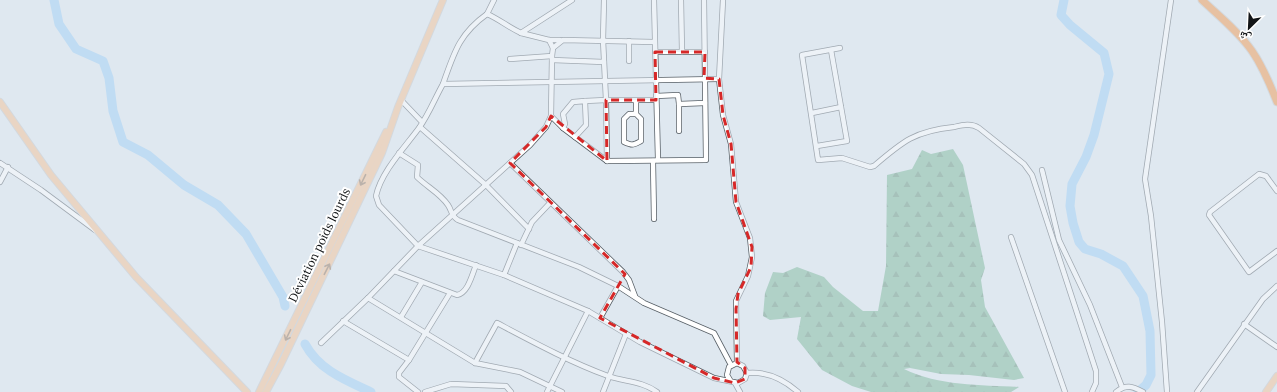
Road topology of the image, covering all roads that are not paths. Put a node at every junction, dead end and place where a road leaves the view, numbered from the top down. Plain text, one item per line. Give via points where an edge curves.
1 (443, 0) edge
2 (494, 0) edge
3 (572, 0) edge
4 (604, 0) edge
5 (654, 0) edge
6 (681, 0) edge
7 (704, 0) edge
8 (723, 0) edge
9 (1171, 0) edge
10 (1202, 0) edge
11 (487, 14) junction
12 (521, 33) junction
13 (549, 40) junction
14 (562, 40) junction
15 (603, 40) junction
16 (629, 40) junction
17 (654, 42) junction
18 (553, 48) junction
19 (840, 48) dead end
20 (831, 50) junction
21 (655, 52) junction
22 (682, 52) junction
23 (704, 52) junction
24 (510, 58) dead end
25 (552, 58) junction
26 (629, 60) dead end
27 (604, 62) junction
28 (704, 78) junction
29 (718, 78) junction
30 (605, 80) junction
31 (655, 80) junction
32 (553, 81) junction
33 (443, 84) junction
34 (656, 98) junction
35 (402, 100) junction
36 (606, 100) junction
37 (585, 101) junction
38 (636, 101) junction
39 (0, 102) edge
40 (1277, 102) edge
41 (705, 103) junction
42 (679, 104) junction
43 (398, 107) junction
44 (841, 107) junction
45 (812, 112) junction
46 (636, 114) junction
47 (551, 116) junction
48 (421, 124) junction
49 (563, 128) junction
50 (679, 131) dead end
51 (575, 137) junction
52 (816, 146) junction
53 (399, 153) junction
54 (655, 160) junction
55 (607, 161) junction
56 (0, 163) edge
57 (510, 163) junction
58 (8, 167) junction
59 (1042, 170) dead end
60 (0, 182) edge
61 (486, 185) junction
62 (1277, 191) edge
63 (550, 203) junction
64 (452, 216) junction
65 (654, 219) dead end
66 (528, 229) junction
67 (101, 235) junction
68 (1011, 237) dead end
69 (519, 244) junction
70 (418, 246) junction
71 (1277, 252) edge
72 (476, 265) junction
73 (394, 271) junction
74 (504, 275) junction
75 (422, 282) junction
76 (618, 286) junction
77 (1277, 286) edge
78 (450, 293) junction
79 (635, 297) junction
80 (368, 298) junction
81 (588, 311) junction
82 (401, 317) junction
83 (600, 318) junction
84 (343, 321) junction
85 (1244, 324) junction
86 (425, 333) junction
87 (626, 334) junction
88 (320, 343) dead end
89 (1277, 347) edge
90 (565, 357) junction
91 (409, 360) junction
92 (475, 363) junction
93 (737, 363) junction
94 (731, 365) junction
95 (747, 373) junction
96 (609, 376) junction
97 (1277, 376) edge
98 (730, 380) junction
99 (735, 383) junction
100 (1122, 387) junction
101 (548, 390) edge
102 (248, 392) edge
103 (259, 392) edge
104 (266, 392) edge
105 (418, 392) edge
106 (425, 392) edge
107 (511, 392) edge
108 (562, 392) edge
109 (603, 392) edge
110 (656, 392) edge
111 (740, 392) edge
112 (798, 392) edge
113 (1065, 392) edge
114 (1092, 392) edge
115 (1116, 392) edge
116 (1143, 392) edge
117 (1167, 392) edge
118 (1197, 392) edge
119 (1266, 392) edge

1 - 35 main road, Déviation poids lourds
2 - 11 street
3 - 12 street
4 - 15 street
5 - 17 street
6 - 22 street
7 - 23 street
8 - 29 street
9 - 117 street via 1145,179 1159,292
10 - 40 highway via 1252,51 1269,81
11 - 12 street
11 - 33 street via 476,22 455,48
12 - 13 street
13 - 14 street
13 - 18 street
14 - 15 street
14 - 18 street
15 - 16 street
15 - 27 street
16 - 17 street
16 - 26 street
17 - 21 street
18 - 25 street
19 - 20 street
20 - 44 street
20 - 45 street via 802,54
21 - 22 street
21 - 31 street
22 - 23 street
23 - 28 street
24 - 25 street
25 - 27 street
25 - 32 street
27 - 30 street
28 - 29 street
28 - 31 street
28 - 41 street
29 - 93 street via 723,115 731,144 736,202 752,247 751,267 736,301
30 - 31 street
30 - 32 street
30 - 36 street
31 - 34 street
32 - 33 street
32 - 47 street
33 - 48 street
34 - 38 street
34 - 42 street via 678,95
34 - 54 street
35 - 43 main road, Déviation poids lourds
35 - 48 street
36 - 37 street
36 - 38 street
36 - 55 street
37 - 49 street via 573,102 566,109 563,114
37 - 51 street via 586,125
38 - 46 street
39 - 67 main road via 51,175
41 - 42 street
41 - 54 street via 706,160
42 - 50 street
43 -> 103 main road, Déviation poids lourds
104 -> 43 main road, Déviation poids lourds via 382,153
44 - 45 street
44 - 52 street via 847,141
45 - 52 street
46 - 46 street via 641,118 641,141 629,146 624,142 624,119 629,114
47 - 49 street
47 - 57 street via 546,127
48 - 53 street
48 - 61 street
49 - 51 street
51 - 55 street
52 - 114 street via 818,160 842,158 874,166 915,135 937,129 972,125 1024,164 1036,186 1096,371 1097,378
53 - 64 street via 418,165 417,177 439,194 449,206
53 - 70 street via 376,196 379,206
54 - 55 street
54 - 65 street
56 - 58 street
57 - 61 street
57 - 63 street
58 - 60 street
58 - 67 street
59 - 100 street via 1059,240 1090,305
61 - 64 street
61 - 66 street
62 - 71 street via 1266,176 1259,174 1209,215 1249,272
63 - 66 street
63 - 79 street via 623,272
64 - 69 street
64 - 70 street
66 - 69 street
67 - 102 main road via 136,277
68 - 113 street
69 - 74 street
69 - 76 street
70 - 72 street
70 - 73 street
72 - 74 street
72 - 78 street via 465,290 457,295
73 - 75 street
73 - 80 street
74 - 81 street
75 - 78 street
75 - 82 street
76 - 79 street
76 - 83 street
77 - 85 street via 1263,299
78 - 86 street
79 - 94 street via 714,333
80 - 82 street
80 - 84 street
81 - 83 street
81 - 90 street
82 - 86 street
83 - 87 street
84 - 88 street
84 - 91 street
85 - 89 street
85 - 118 street
86 - 91 street
86 - 92 street
87 - 96 street
87 - 98 street via 714,378
90 - 92 street via 497,323
90 - 96 street
90 - 101 street
91 - 105 street via 399,373 399,377
92 - 101 street via 520,372
93 - 94 street
93 - 95 street via 743,366
94 - 98 street via 727,372
95 - 99 street via 745,379
95 - 112 street via 768,374
96 - 109 street
96 - 110 street via 643,384
97 - 119 main road
98 - 99 street
99 - 111 street
100 - 115 street
100 - 116 street via 1134,386
101 - 108 street
106 - 107 street via 451,384 506,386

